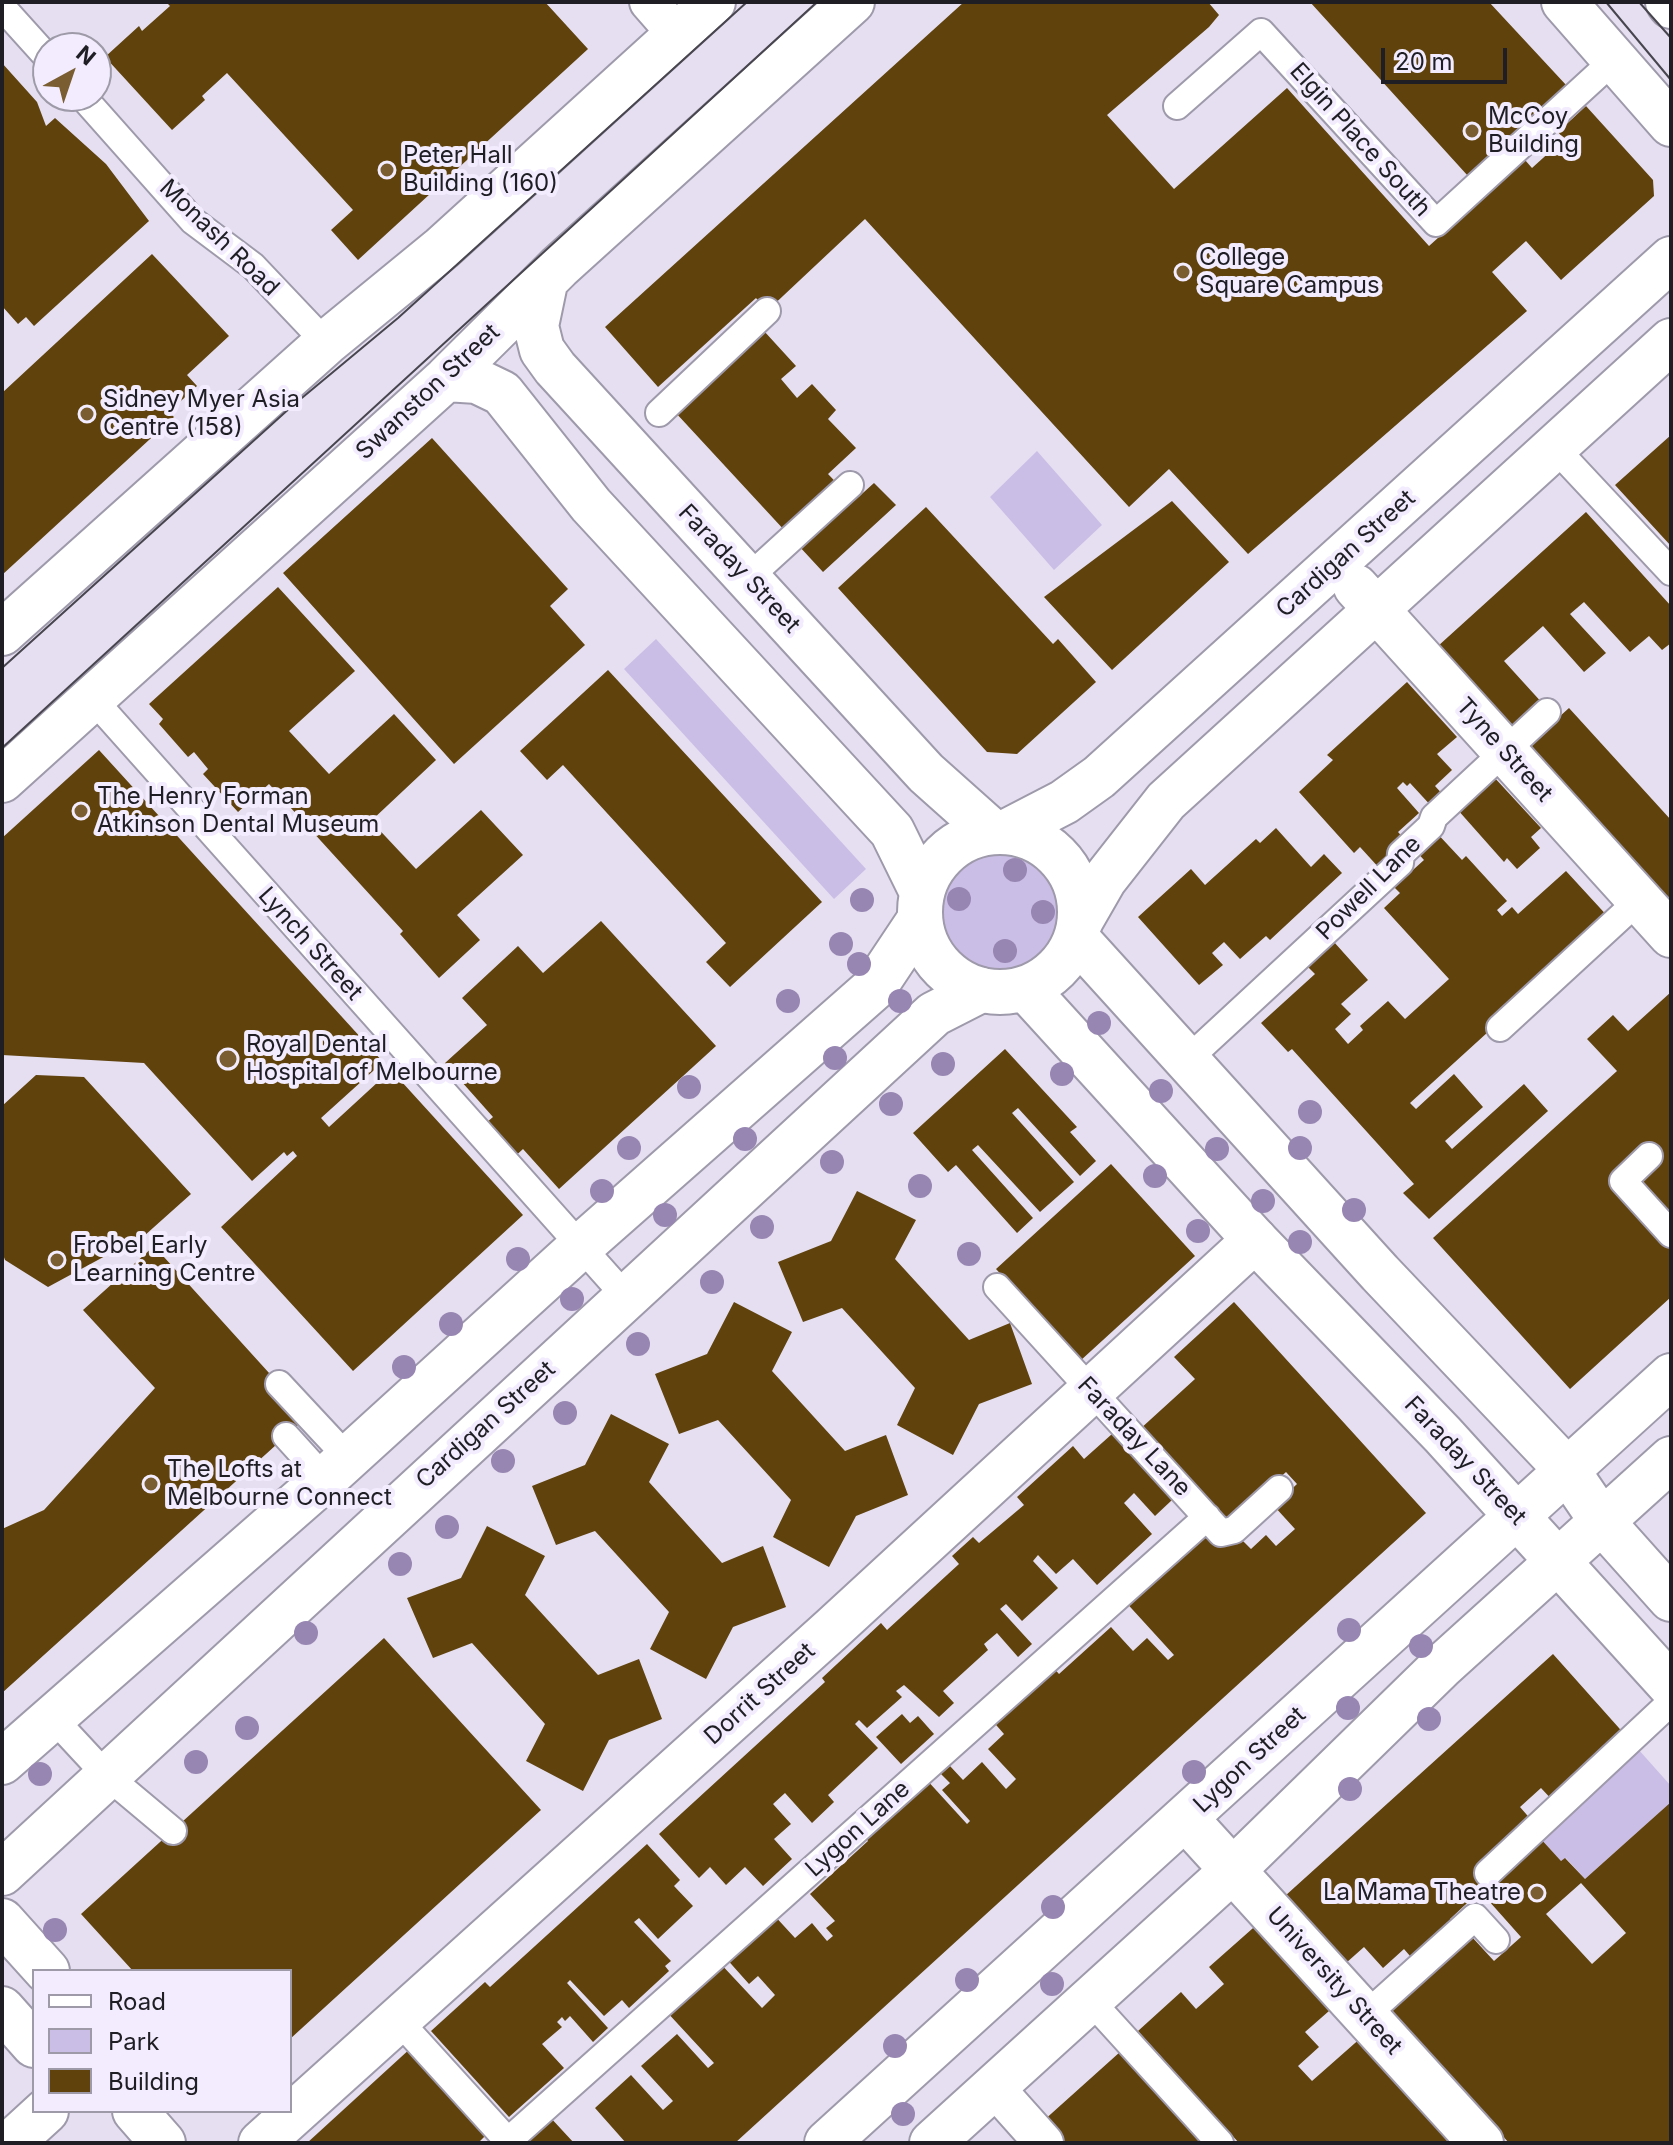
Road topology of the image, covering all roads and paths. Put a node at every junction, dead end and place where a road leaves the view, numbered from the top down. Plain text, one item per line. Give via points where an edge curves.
1 (649, 2) edge
2 (713, 2) edge
3 (852, 2) edge
4 (1564, 2) edge
5 (2, 7) edge
6 (677, 34) junction
7 (32, 40) edge
8 (1614, 60) junction
9 (1177, 106) dead end
10 (96, 112) edge
11 (1671, 124) edge
12 (1671, 259) edge
13 (545, 283) junction
14 (767, 311) dead end
15 (1671, 341) edge
16 (326, 343) junction
17 (446, 379) junction
18 (659, 413) dead end
19 (1555, 448) junction
20 (850, 485) dead end
21 (1336, 564) junction
22 (1671, 572) edge
23 (748, 578) junction
24 (1375, 608) junction
25 (2, 633) edge
26 (92, 698) junction
27 (1547, 712) dead end
28 (1505, 751) junction
29 (2, 780) edge
30 (1000, 831) junction
31 (1639, 900) junction
32 (921, 905) junction
33 (1079, 929) junction
34 (1671, 935) edge
35 (1026, 989) junction
36 (981, 990) junction
37 (1500, 1028) dead end
38 (1187, 1060) junction
39 (1649, 1156) dead end
40 (1306, 1192) junction
41 (1671, 1234) edge
42 (1255, 1240) junction
43 (580, 1247) junction
44 (997, 1287) dead end
45 (626, 1297) junction
46 (1671, 1376) edge
47 (279, 1384) dead end
48 (1494, 1390) junction
49 (1092, 1391) junction
50 (1443, 1435) junction
51 (286, 1436) dead end
52 (1671, 1459) edge
53 (336, 1469) junction
54 (1567, 1470) junction
55 (1279, 1489) dead end
56 (1516, 1516) junction
57 (1207, 1517) junction
58 (1603, 1523) junction
59 (1559, 1562) junction
60 (1671, 1599) edge
61 (1671, 1686) edge
62 (1671, 1702) edge
63 (53, 1718) junction
64 (2, 1762) edge
65 (105, 1774) junction
66 (1186, 1819) junction
67 (173, 1831) dead end
68 (1233, 1870) junction
69 (2, 1873) edge
70 (1488, 1873) dead end
71 (2, 1921) edge
72 (1496, 1940) dead end
73 (45, 1969) edge
74 (1090, 2000) junction
75 (2, 2009) edge
76 (1366, 2015) junction
77 (399, 2021) junction
78 (32, 2043) edge
79 (994, 2087) junction
80 (44, 2113) edge
81 (137, 2113) edge
82 (11, 2143) edge
83 (163, 2143) edge
84 (261, 2143) edge
85 (827, 2143) edge
86 (932, 2143) edge
87 (1044, 2143) edge
88 (1220, 2143) edge
89 (1481, 2143) edge

1 - 6 street
2 - 6 street
3 - 13 street, Swanston Street
4 - 8 street
5 - 7 lane
6 - 16 street via 442,248
8 - 9 lane, Elgin Place South via 1436,223 1261,32
8 - 11 street
10 - 16 lane, Monash Road via 193,221 253,266
12 - 21 street, Cardigan Street
13 - 17 street, Swanston Street
13 - 23 street, Faraday Street via 536,326 542,350
14 - 18 lane
15 - 19 street
16 - 25 street
17 - 26 street, Swanston Street
17 - 32 street via 477,381 502,393 591,505 892,831
19 - 22 lane
19 - 24 street
20 - 23 lane
21 - 24 street, Tyne Street
21 - 30 street, Cardigan Street via 1099,777 1064,802
23 - 30 street, Faraday Street via 926,773
24 - 28 street, Tyne Street
24 - 33 street via 1158,809 1104,880
26 - 29 street, Swanston Street
26 - 43 lane, Lynch Street
27 - 28 lane, Powell Lane
28 - 31 street, Tyne Street
28 - 38 lane, Powell Lane via 1434,817 1401,854 1400,863
30 - 32 street via 968,837 947,851 931,869
30 - 33 street via 1033,838 1054,851 1070,871 1079,895
31 - 34 street, Tyne Street
31 - 37 lane
32 - 36 street via 926,943 939,964 958,981
32 - 43 street via 874,988
33 - 35 street via 1065,961
33 - 38 street
35 - 36 street
35 - 42 street, Faraday Street
36 - 45 street, Cardigan Street via 934,1014
38 - 40 street
39 - 41 lane via 1623,1181
40 - 42 street
40 - 48 street
42 - 49 street, Dorrit Street
42 - 50 street, Faraday Street
43 - 45 lane, Lynch Street
43 - 53 street
44 - 49 lane, Faraday Lane
45 - 65 street, Cardigan Street
46 - 54 street, Lygon Street
47 - 53 lane
48 - 50 street
48 - 54 street
49 - 57 lane, Faraday Lane
49 - 77 street, Dorrit Street
50 - 56 street, Faraday Street
51 - 53 lane
52 - 58 street
53 - 63 street
54 - 56 street, Lygon Street
54 - 58 street
55 - 57 lane, Faraday Lane via 1234,1530 1221,1533
56 - 59 street, Faraday Street
56 - 66 street, Lygon Street
57 - 77 lane, Lygon Lane via 508,2141
58 - 59 street
58 - 60 street
59 - 61 street, Faraday Street
59 - 68 street via 1441,1667
62 - 70 lane
63 - 64 street
63 - 65 lane
65 - 67 lane
65 - 69 street, Cardigan Street
66 - 68 street, University Street
66 - 85 street, Lygon Street
68 - 74 street
68 - 76 street, University Street
71 - 73 street
72 - 76 lane via 1475,1917
74 - 79 street
74 - 88 lane
75 - 78 street
76 - 89 street, University Street
77 - 84 street, Dorrit Street
79 - 86 street
79 - 87 street
80 - 82 street
81 - 83 street

